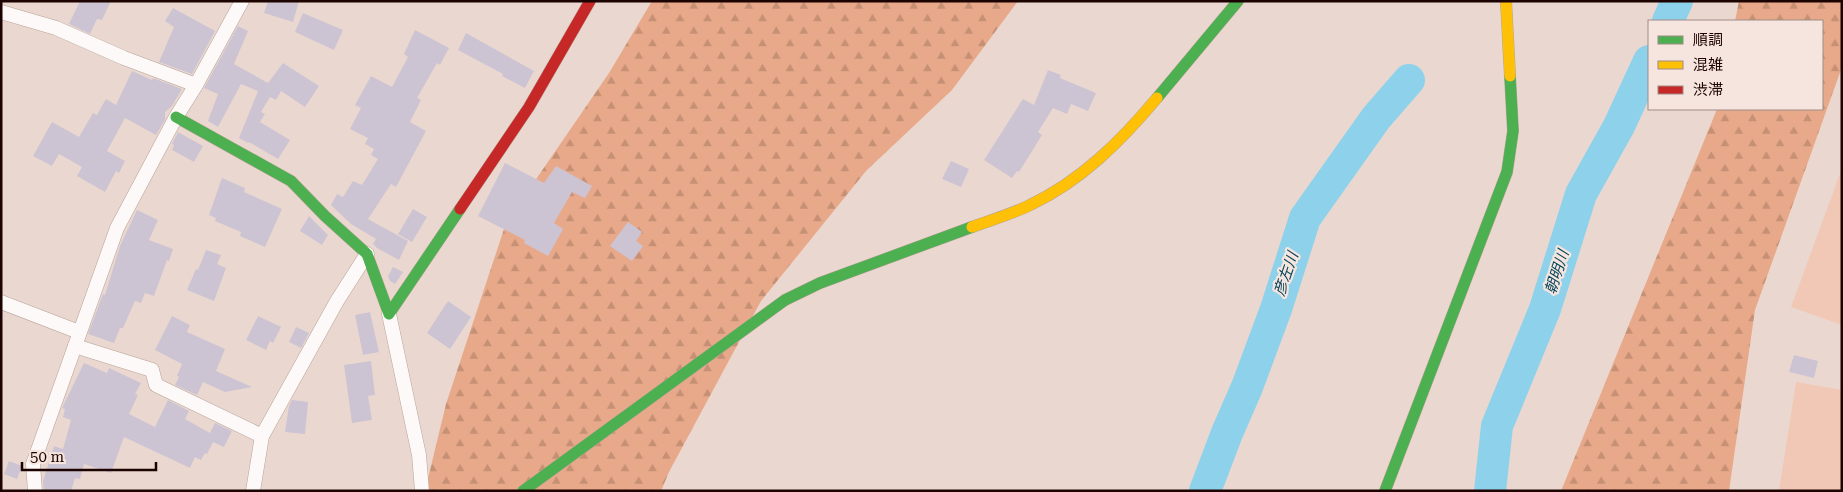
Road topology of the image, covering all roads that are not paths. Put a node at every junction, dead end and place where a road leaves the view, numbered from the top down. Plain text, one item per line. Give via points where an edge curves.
1 (242, 1) edge
2 (590, 1) edge
3 (1238, 1) edge
4 (1506, 1) edge
5 (1, 12) edge
6 (196, 85) junction
7 (176, 117) junction
8 (367, 254) junction
9 (1, 302) edge
10 (389, 314) junction
11 (79, 332) junction
12 (75, 346) junction
13 (262, 436) junction
14 (35, 491) edge
15 (253, 491) edge
16 (422, 491) edge
17 (523, 491) edge
18 (1385, 491) edge

1 - 6 street
2 - 10 street via 529,107
3 - 17 street via 1148,109 1103,157 1080,176 1029,206 820,283 785,300
4 - 18 street via 1513,131 1507,172
5 - 6 street via 56,28
6 - 7 street
7 - 8 street via 291,182
7 - 11 street via 117,228
8 - 10 street
8 - 13 street
9 - 11 street
10 - 16 street via 419,455
11 - 12 street
12 - 13 street via 152,370 156,385
12 - 14 street via 33,464
13 - 15 street

